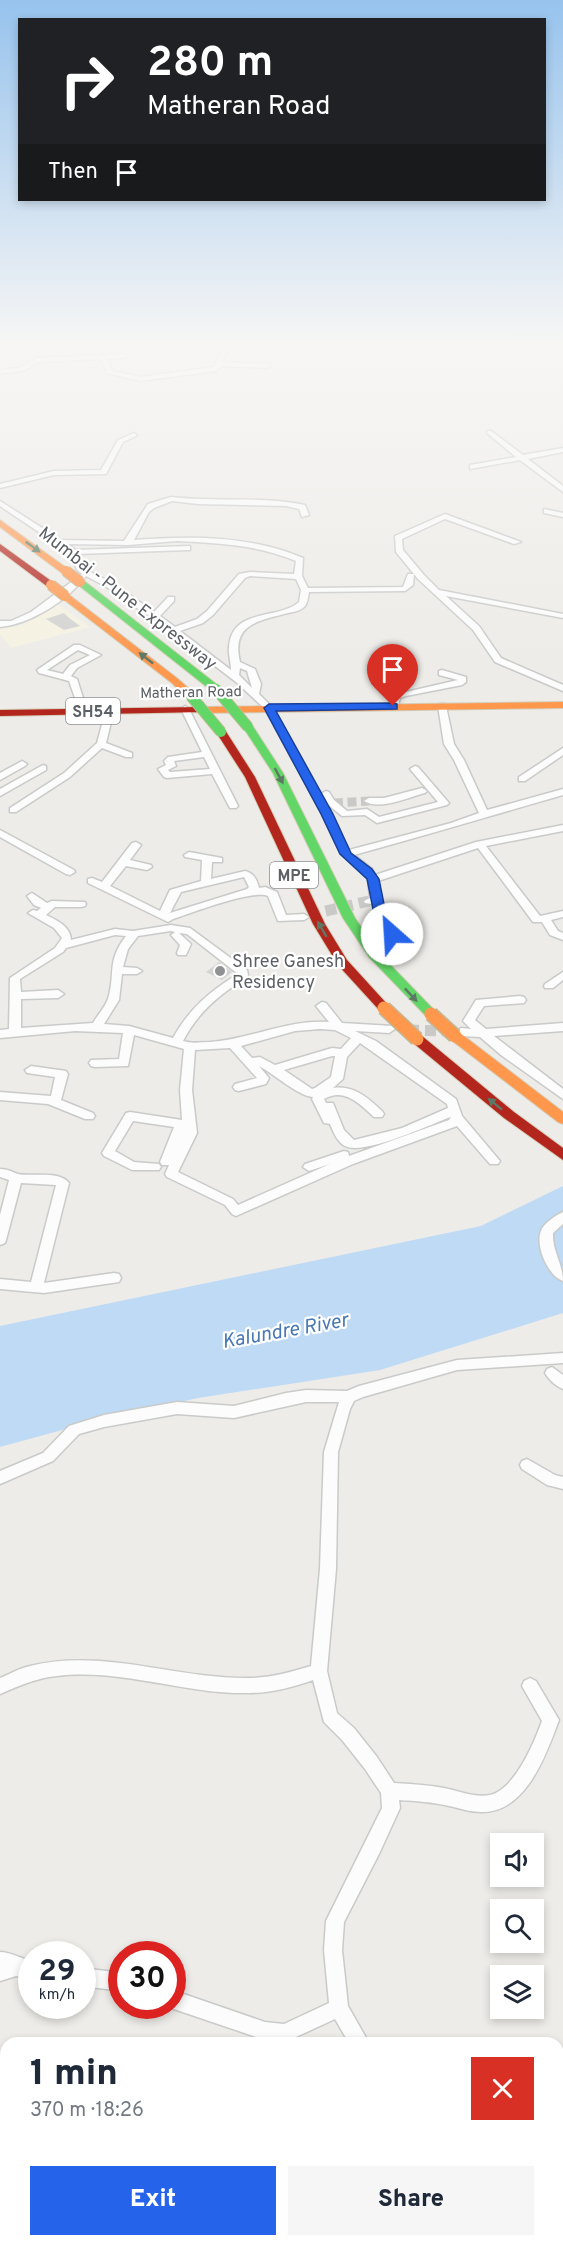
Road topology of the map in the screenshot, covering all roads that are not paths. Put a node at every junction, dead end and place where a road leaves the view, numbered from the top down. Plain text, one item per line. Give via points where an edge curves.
1 (115, 451) edge
2 (514, 451) edge
3 (559, 451) edge
4 (524, 458) junction
5 (473, 467) dead end
6 (0, 486) edge
7 (563, 490) edge
8 (0, 503) edge
9 (547, 512) dead end
10 (304, 515) dead end
11 (563, 515) edge
12 (0, 523) edge
13 (57, 542) junction
14 (517, 542) dead end
15 (128, 543) junction
16 (0, 547) edge
17 (187, 548) dead end
18 (73, 552) junction
19 (411, 576) dead end
20 (83, 577) junction
21 (298, 577) junction
22 (305, 590) junction
23 (438, 592) junction
24 (171, 599) dead end
25 (155, 616) junction
26 (563, 616) edge
27 (0, 624) edge
28 (174, 630) junction
29 (237, 664) junction
30 (441, 673) dead end
31 (234, 676) junction
32 (65, 677) junction
33 (563, 688) edge
34 (255, 694) junction
35 (188, 703) junction
36 (563, 705) edge
37 (393, 706) junction
38 (442, 706) junction
39 (269, 708) junction
40 (110, 710) junction
41 (79, 711) junction
42 (0, 713) edge
43 (98, 747) junction
44 (84, 749) dead end
45 (563, 751) edge
46 (207, 754) junction
47 (129, 755) dead end
48 (21, 764) dead end
49 (43, 768) dead end
50 (416, 769) dead end
51 (216, 771) junction
52 (0, 777) edge
53 (522, 779) dead end
54 (422, 791) dead end
55 (559, 791) edge
56 (0, 792) edge
57 (326, 794) dead end
58 (542, 795) dead end
59 (369, 801) tunnel mouth
60 (330, 804) junction
61 (233, 806) dead end
62 (14, 810) dead end
63 (484, 814) junction
64 (563, 828) edge
65 (0, 833) edge
66 (480, 844) junction
67 (135, 845) dead end
68 (346, 854) junction
69 (189, 855) dead end
70 (207, 858) junction
71 (218, 860) dead end
72 (123, 862) junction
73 (147, 867) dead end
74 (70, 872) dead end
75 (373, 879) junction
76 (92, 881) dead end
77 (206, 883) junction
78 (104, 887) junction
79 (251, 891) junction
80 (33, 896) dead end
81 (81, 904) dead end
82 (47, 907) junction
83 (563, 914) edge
84 (304, 916) tunnel mouth
85 (544, 918) junction
86 (171, 925) junction
87 (392, 934) dead end
88 (146, 935) dead end
89 (563, 937) edge
90 (134, 938) junction
91 (63, 945) junction
92 (182, 953) dead end
93 (137, 971) dead end
94 (563, 975) edge
95 (119, 979) junction
96 (549, 986) dead end
97 (58, 994) dead end
98 (15, 996) junction
99 (520, 1000) dead end
100 (322, 1006) dead end
101 (96, 1027) junction
102 (339, 1027) junction
103 (563, 1027) edge
104 (389, 1029) dead end
105 (129, 1030) junction
106 (15, 1032) junction
107 (484, 1033) junction
108 (0, 1034) edge
109 (458, 1034) junction
110 (359, 1037) junction
111 (233, 1044) junction
112 (183, 1049) junction
113 (343, 1053) junction
114 (256, 1060) dead end
115 (95, 1063) dead end
116 (274, 1069) junction
117 (31, 1070) dead end
118 (239, 1087) dead end
119 (563, 1095) edge
120 (0, 1096) edge
121 (55, 1102) junction
122 (329, 1106) dead end
123 (378, 1114) dead end
124 (456, 1114) junction
125 (89, 1116) dead end
126 (559, 1116) edge
127 (185, 1124) junction
128 (563, 1155) edge
129 (347, 1158) junction
130 (494, 1161) dead end
131 (309, 1167) dead end
132 (0, 1173) edge
133 (17, 1179) junction
134 (563, 1217) edge
135 (2, 1219) edge
136 (0, 1240) edge
137 (563, 1276) edge
138 (114, 1278) dead end
139 (0, 1284) edge
140 (36, 1288) junction
141 (563, 1358) edge
142 (349, 1396) junction
143 (527, 1465) dead end
144 (0, 1478) edge
145 (563, 1483) edge
146 (319, 1671) junction
147 (0, 1686) edge
148 (530, 1686) dead end
149 (389, 1791) junction
150 (186, 2004) edge
151 (339, 2008) junction
152 (356, 2037) edge

1 - 6 street via 103,472 54,473
2 - 4 street
3 - 4 street
4 - 5 street
4 - 7 street
8 - 13 street
9 - 11 street
10 - 15 street via 302,507 286,504 171,499 151,506
12 -> 20 main road, Mumbai - Pune Expressway / MPE, bridge via 65,571
13 - 15 street
13 - 18 street
14 - 23 street via 445,516 398,538 399,550
15 - 21 street via 177,539 277,550 300,560
35 -> 16 main road, Mumbai - Pune Expressway / MPE, bridge via 176,681
17 - 18 street
18 - 20 street
19 - 22 street via 405,588
20 - 25 street via 108,584
20 - 27 street via 26,618
20 -> 109 main road, Mumbai - Pune Expressway / MPE, bridge via 199,674 248,726 278,773 349,918 373,954 431,1014
21 - 22 street
21 - 28 street via 242,576 210,614
22 - 29 street via 299,607 256,618 235,635 232,650
23 - 26 street
23 - 33 street via 476,628 498,660
24 - 25 street
25 - 28 street
28 - 31 street
29 - 31 street
29 - 34 street via 251,669 256,678
30 - 37 street via 463,678 462,682 403,694 396,697
31 - 34 street
32 - 32 street via 41,670 77,647 97,655 82,661
32 - 41 street via 73,680
34 - 39 street
35 - 39 main road, Matheran Road / SH54
35 - 40 main road, Matheran Road / SH54
35 - 46 street
128 -> 35 main road, Mumbai - Pune Expressway / MPE, bridge via 417,1039 342,962 319,924 250,777 221,732
36 - 38 main road, Matheran Road / SH54
37 - 38 main road, Matheran Road / SH54
37 - 39 main road, Matheran Road / SH54
38 - 63 street via 449,744
39 - 60 street
40 - 41 main road, Matheran Road / SH54
40 - 43 street
41 - 42 main road, Matheran Road / SH54
43 - 44 street
43 - 47 street
43 - 62 street via 67,775
45 - 53 street
46 - 51 street
46 - 51 street via 171,759 171,766 163,769 167,775
48 - 52 street
49 - 56 street
50 - 60 street via 444,803 377,820 367,812 345,814
51 - 61 street
54 - 59 street
55 - 58 street
55 - 63 street
57 - 60 street
60 - 68 street
63 - 68 street
64 - 66 street
65 - 74 street
66 - 75 street
66 - 85 street via 537,920
67 - 72 street
68 - 75 street
69 - 70 street
70 - 71 street
70 - 77 street
72 - 73 street
72 - 78 street
75 - 87 street via 373,901
76 - 78 street
77 - 79 street via 245,874 254,887
77 - 86 street via 174,892
78 - 86 street
79 - 84 street via 273,894 282,919
79 - 86 street
80 - 82 street
81 - 82 street
82 - 91 street via 36,915 62,928 67,934
83 - 85 street
85 - 89 street via 554,933
86 - 88 street
86 - 90 street
86 - 92 street via 186,944
86 - 112 street via 190,931 243,972 202,1002
90 - 91 street via 115,932
90 - 95 street via 123,948
91 - 98 street via 17,975
93 - 95 street
94 - 96 street
95 - 101 street
97 - 98 street
98 - 106 street
99 - 107 street via 480,1003 469,1021
100 - 102 street
101 - 105 street
101 - 106 street
102 - 104 street
102 - 110 street
102 - 111 street via 295,1027
103 - 107 street
105 - 112 street
105 - 115 street via 124,1063
106 - 108 street
107 - 109 street
107 - 119 street
109 - 126 main road, Mumbai - Pune Expressway / MPE
110 - 113 street
110 - 124 street via 452,1102
111 - 112 street
111 - 118 street via 263,1078
112 - 127 street
113 - 116 street via 332,1052
113 - 116 street via 338,1079 318,1092 305,1092
114 - 116 street
117 - 121 street via 62,1074
120 - 121 street
121 - 125 street
122 - 124 street via 350,1145
123 - 129 street via 348,1091 320,1095 320,1106
124 - 129 street via 453,1124 444,1128
124 - 130 street
127 - 127 street via 161,1165 132,1166 108,1153 130,1116
127 - 129 street via 191,1133 171,1174 229,1202 236,1211
129 - 131 street
132 - 133 street
133 - 135 street
133 - 140 street via 63,1183
134 - 137 street via 547,1231 545,1244 553,1265
135 - 136 street
138 - 140 street
139 - 140 street
141 - 142 street via 457,1365
142 - 144 street via 306,1396 234,1412 177,1407 104,1421 74,1430 48,1457
142 - 146 street via 331,1452 328,1569
143 - 145 street via 552,1481
146 - 147 street via 273,1684 247,1686 200,1683 136,1671 54,1670 15,1677
146 - 149 street via 330,1717 348,1734
148 - 149 street via 551,1720 531,1765 514,1790 495,1802 471,1804 443,1796
149 - 151 street via 391,1808 335,1921 333,1950
150 - 151 street via 265,2031 285,2033
151 - 152 street

